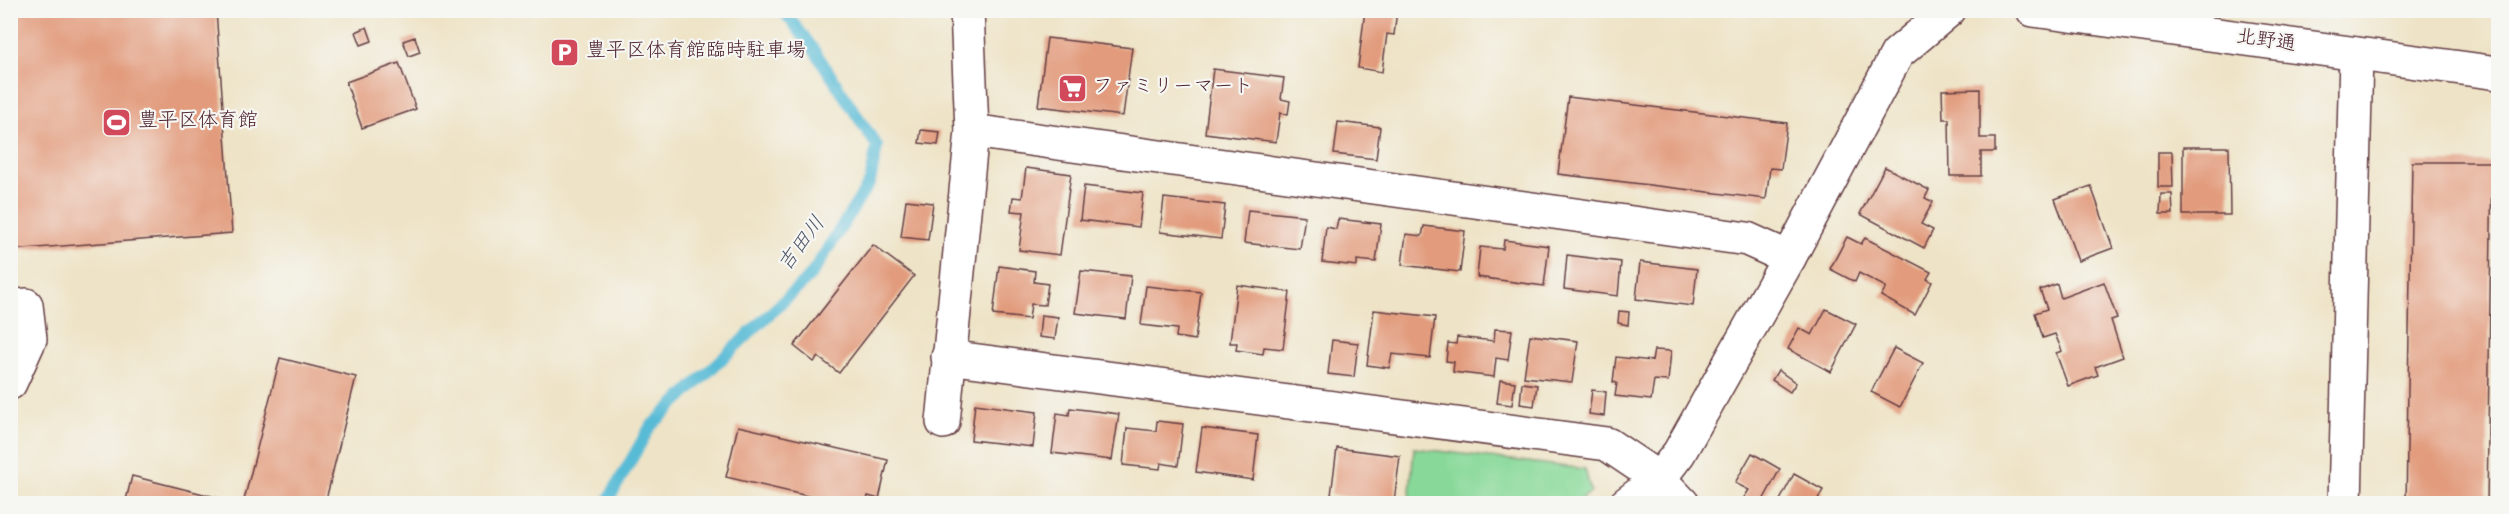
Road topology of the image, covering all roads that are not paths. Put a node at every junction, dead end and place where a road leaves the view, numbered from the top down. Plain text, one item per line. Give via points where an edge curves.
1 (967, 10) edge
2 (1949, 10) edge
3 (2033, 10) edge
4 (2356, 54) junction
5 (2499, 73) edge
6 (972, 131) junction
7 (1789, 258) junction
8 (10, 307) edge
9 (948, 357) junction
10 (10, 383) edge
11 (943, 422) dead end
12 (1659, 479) junction
13 (1626, 504) edge
14 (1683, 504) edge
15 (2345, 504) edge

1 - 6 street
2 - 7 street via 1897,54
3 - 4 street, 北野通
4 - 5 street, 北野通
4 - 15 street
6 - 7 street via 1747,239
6 - 9 street
7 - 12 street via 1679,453
8 - 10 street via 26,305 30,339
9 - 11 street
9 - 12 street via 1607,444
12 - 13 street
12 - 14 street

